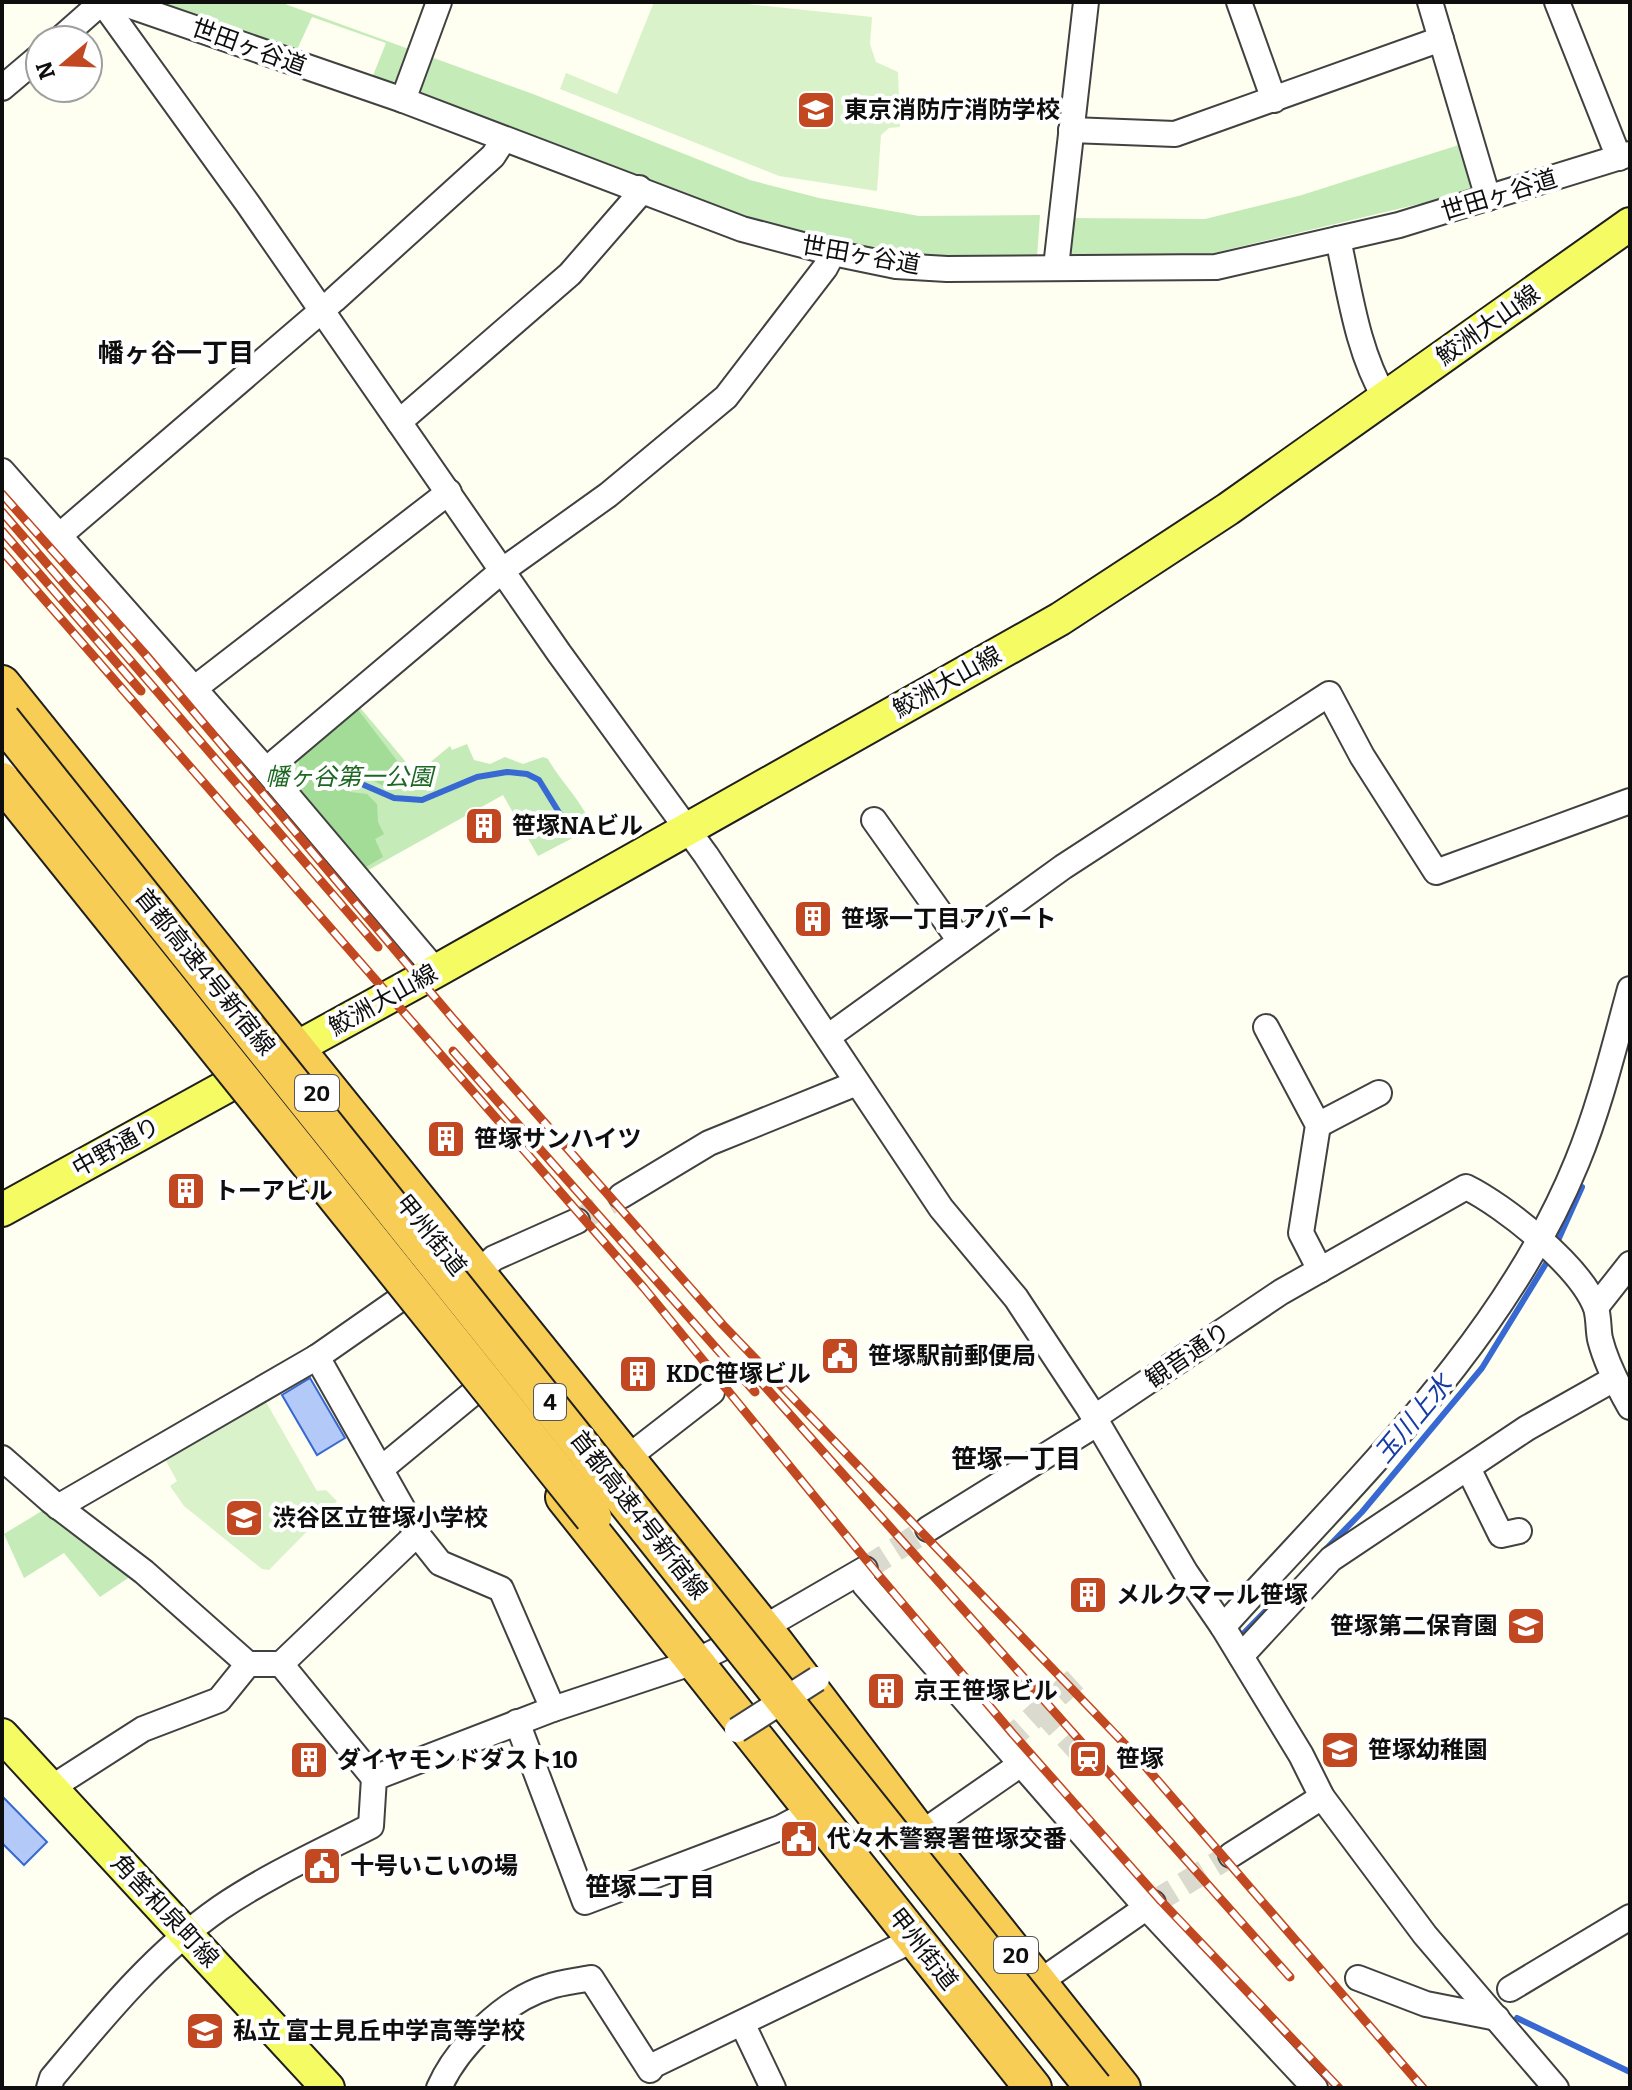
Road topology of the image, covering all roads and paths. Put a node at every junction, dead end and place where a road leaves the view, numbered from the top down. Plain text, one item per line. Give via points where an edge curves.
1 (104, 2) edge
2 (119, 2) edge
3 (439, 2) edge
4 (1086, 2) edge
5 (1239, 2) edge
6 (1430, 2) edge
7 (1557, 2) edge
8 (78, 24) edge
9 (1441, 39) junction
10 (24, 69) edge
11 (2, 88) edge
12 (403, 100) junction
13 (1274, 100) junction
14 (1071, 130) junction
15 (504, 139) junction
16 (1624, 156) edge
17 (639, 188) junction
18 (1488, 198) junction
19 (1630, 224) edge
20 (1338, 239) junction
21 (833, 253) junction
22 (1056, 267) junction
23 (321, 309) junction
24 (1385, 398) junction
25 (399, 422) junction
26 (2, 471) edge
27 (449, 492) junction
28 (59, 536) junction
29 (503, 570) junction
30 (2, 684) edge
31 (195, 688) junction
32 (2, 701) edge
33 (2, 720) edge
34 (2, 758) edge
35 (266, 770) junction
36 (2, 781) edge
37 (1630, 801) edge
38 (2, 803) edge
39 (874, 820) dead end
40 (685, 828) junction
41 (960, 941) junction
42 (436, 971) junction
43 (1630, 989) edge
44 (1266, 1027) dead end
45 (829, 1036) junction
46 (297, 1047) junction
47 (857, 1083) junction
48 (230, 1085) junction
49 (1379, 1093) dead end
50 (1318, 1125) junction
51 (626, 1193) tunnel mouth
52 (16, 1195) edge
53 (577, 1221) tunnel mouth
54 (1548, 1245) junction
55 (1630, 1264) edge
56 (1320, 1270) junction
57 (478, 1273) junction
58 (403, 1297) junction
59 (1596, 1307) junction
60 (317, 1357) junction
61 (1614, 1379) junction
62 (478, 1389) junction
63 (712, 1392) dead end
64 (1630, 1407) edge
65 (1096, 1420) junction
66 (2, 1458) edge
67 (381, 1469) junction
68 (1469, 1470) junction
69 (630, 1471) junction
70 (54, 1504) junction
71 (928, 1529) tunnel mouth
72 (1519, 1531) dead end
73 (417, 1534) junction
74 (1224, 1629) junction
75 (758, 1631) junction
76 (1239, 1654) junction
77 (699, 1659) junction
78 (248, 1664) junction
79 (281, 1664) junction
80 (817, 1679) dead end
81 (553, 1709) junction
82 (517, 1722) junction
83 (737, 1730) dead end
84 (2, 1735) edge
85 (1021, 1764) junction
86 (374, 1778) junction
87 (51, 1788) junction
88 (1322, 1797) junction
89 (814, 1810) junction
90 (920, 1834) junction
91 (1231, 1855) tunnel mouth
92 (1150, 1905) junction
93 (1630, 1917) edge
94 (187, 1934) junction
95 (915, 1939) junction
96 (1358, 1978) dead end
97 (1466, 1982) junction
98 (1038, 1983) junction
99 (1510, 1989) dead end
100 (1426, 2004) junction
101 (1497, 2018) junction
102 (742, 2023) junction
103 (49, 2088) edge
104 (328, 2088) edge
105 (439, 2088) edge
106 (773, 2088) edge
107 (1033, 2088) edge
108 (1063, 2088) edge
109 (1094, 2088) edge
110 (1122, 2088) edge
111 (1315, 2088) edge
112 (1556, 2088) edge

1 - 8 street
1 - 23 street
2 - 12 street, 世田ヶ谷道
3 - 12 street
4 - 14 street
5 - 13 street
6 - 9 street
7 - 16 street
9 - 13 street
9 - 18 street
10 - 11 street
12 - 15 street, 世田ヶ谷道
13 - 14 street via 1175,134
14 - 22 street
15 - 17 street, 世田ヶ谷道
15 - 23 street via 493,156
16 - 18 street, 世田ヶ谷道
17 - 21 street, 世田ヶ谷道 via 742,229
17 - 25 street via 570,274
18 - 20 street, 世田ヶ谷道
19 - 24 main road, 鮫洲大山線
20 - 22 street, 世田ヶ谷道 via 1216,267
20 - 24 street via 1362,345
21 - 22 street, 世田ヶ谷道 via 913,267
21 - 29 street via 726,397 608,495
23 - 25 street
23 - 28 street
24 - 40 main road, 鮫洲大山線 via 1060,619
25 - 27 street
26 - 28 street
27 - 29 street
27 - 31 street
28 - 31 street
29 - 35 street
29 - 40 street
30 - 46 highway, 20
31 - 35 street
32 - 69 highway, 甲州街道 / 20
33 - 109 highway, 首都高速4号新宿線 / 4, bridge
34 - 108 highway, 首都高速4号新宿線 / 4
35 - 42 street
36 - 77 highway, 甲州街道 / 20, bridge via 593,1517
37 - 41 street via 1436,872 1329,694 1063,867
38 - 48 highway, 20
39 - 41 street
40 - 42 main road, 鮫洲大山線
40 - 45 street
41 - 45 street
42 - 46 main road, 鮫洲大山線
43 - 54 street via 1587,1137
44 - 50 street
45 - 47 street
46 - 48 main road, 鮫洲大山線
46 - 57 highway, 20
47 - 51 street via 709,1143
47 - 65 street via 941,1208 1016,1298
48 - 52 main road, 中野通り
48 - 58 highway, 20
49 - 50 street
50 - 56 street via 1301,1233
53 - 57 street via 494,1258
54 - 56 street, 観音通り via 1466,1187
54 - 59 street
54 - 74 street via 1467,1354
55 - 59 street
56 - 65 street, 観音通り
57 - 69 highway, 20
58 - 60 street
58 - 62 highway, 20
59 - 61 street
60 - 67 street
60 - 70 street
61 - 64 street
61 - 68 street via 1527,1428
62 - 67 street
62 - 77 highway, 20
63 - 69 street
65 - 71 street, 観音通り
65 - 74 street via 1117,1462
66 - 70 street
67 - 73 street
68 - 72 street via 1501,1535
68 - 76 street via 1331,1559
69 - 75 highway, 甲州街道 / 20
70 - 78 street via 144,1572
73 - 79 street
73 - 81 street via 440,1563 501,1589
74 - 76 street
75 - 77 street
75 - 85 street via 865,1576
75 - 90 highway, 甲州街道 / 20
76 - 88 street
77 - 81 street
77 - 89 highway, 甲州街道 / 20
78 - 79 street
78 - 87 street via 219,1700 143,1729
79 - 86 street
80 - 83 street, bridge
81 - 82 street
82 - 86 street
82 - 89 street via 585,1902
84 - 87 main road, 角筈和泉町線
85 - 90 street
85 - 92 street
86 - 94 street via 371,1826 280,1871
87 - 94 main road, 角筈和泉町線
88 - 91 street
88 - 97 street
89 - 95 highway, 甲州街道 / 20
90 - 98 highway, 甲州街道 / 20
92 - 98 street
92 - 111 street
93 - 99 street
94 - 103 street via 104,2012
94 - 104 main road, 角筈和泉町線
95 - 102 street
95 - 107 highway, 甲州街道 / 20
96 - 100 street
97 - 100 street
97 - 101 street
98 - 110 highway, 甲州街道 / 20
100 - 101 street
101 - 112 street
102 - 105 street via 650,2070 591,1978 548,1987 519,1999 482,2032
102 - 106 street

